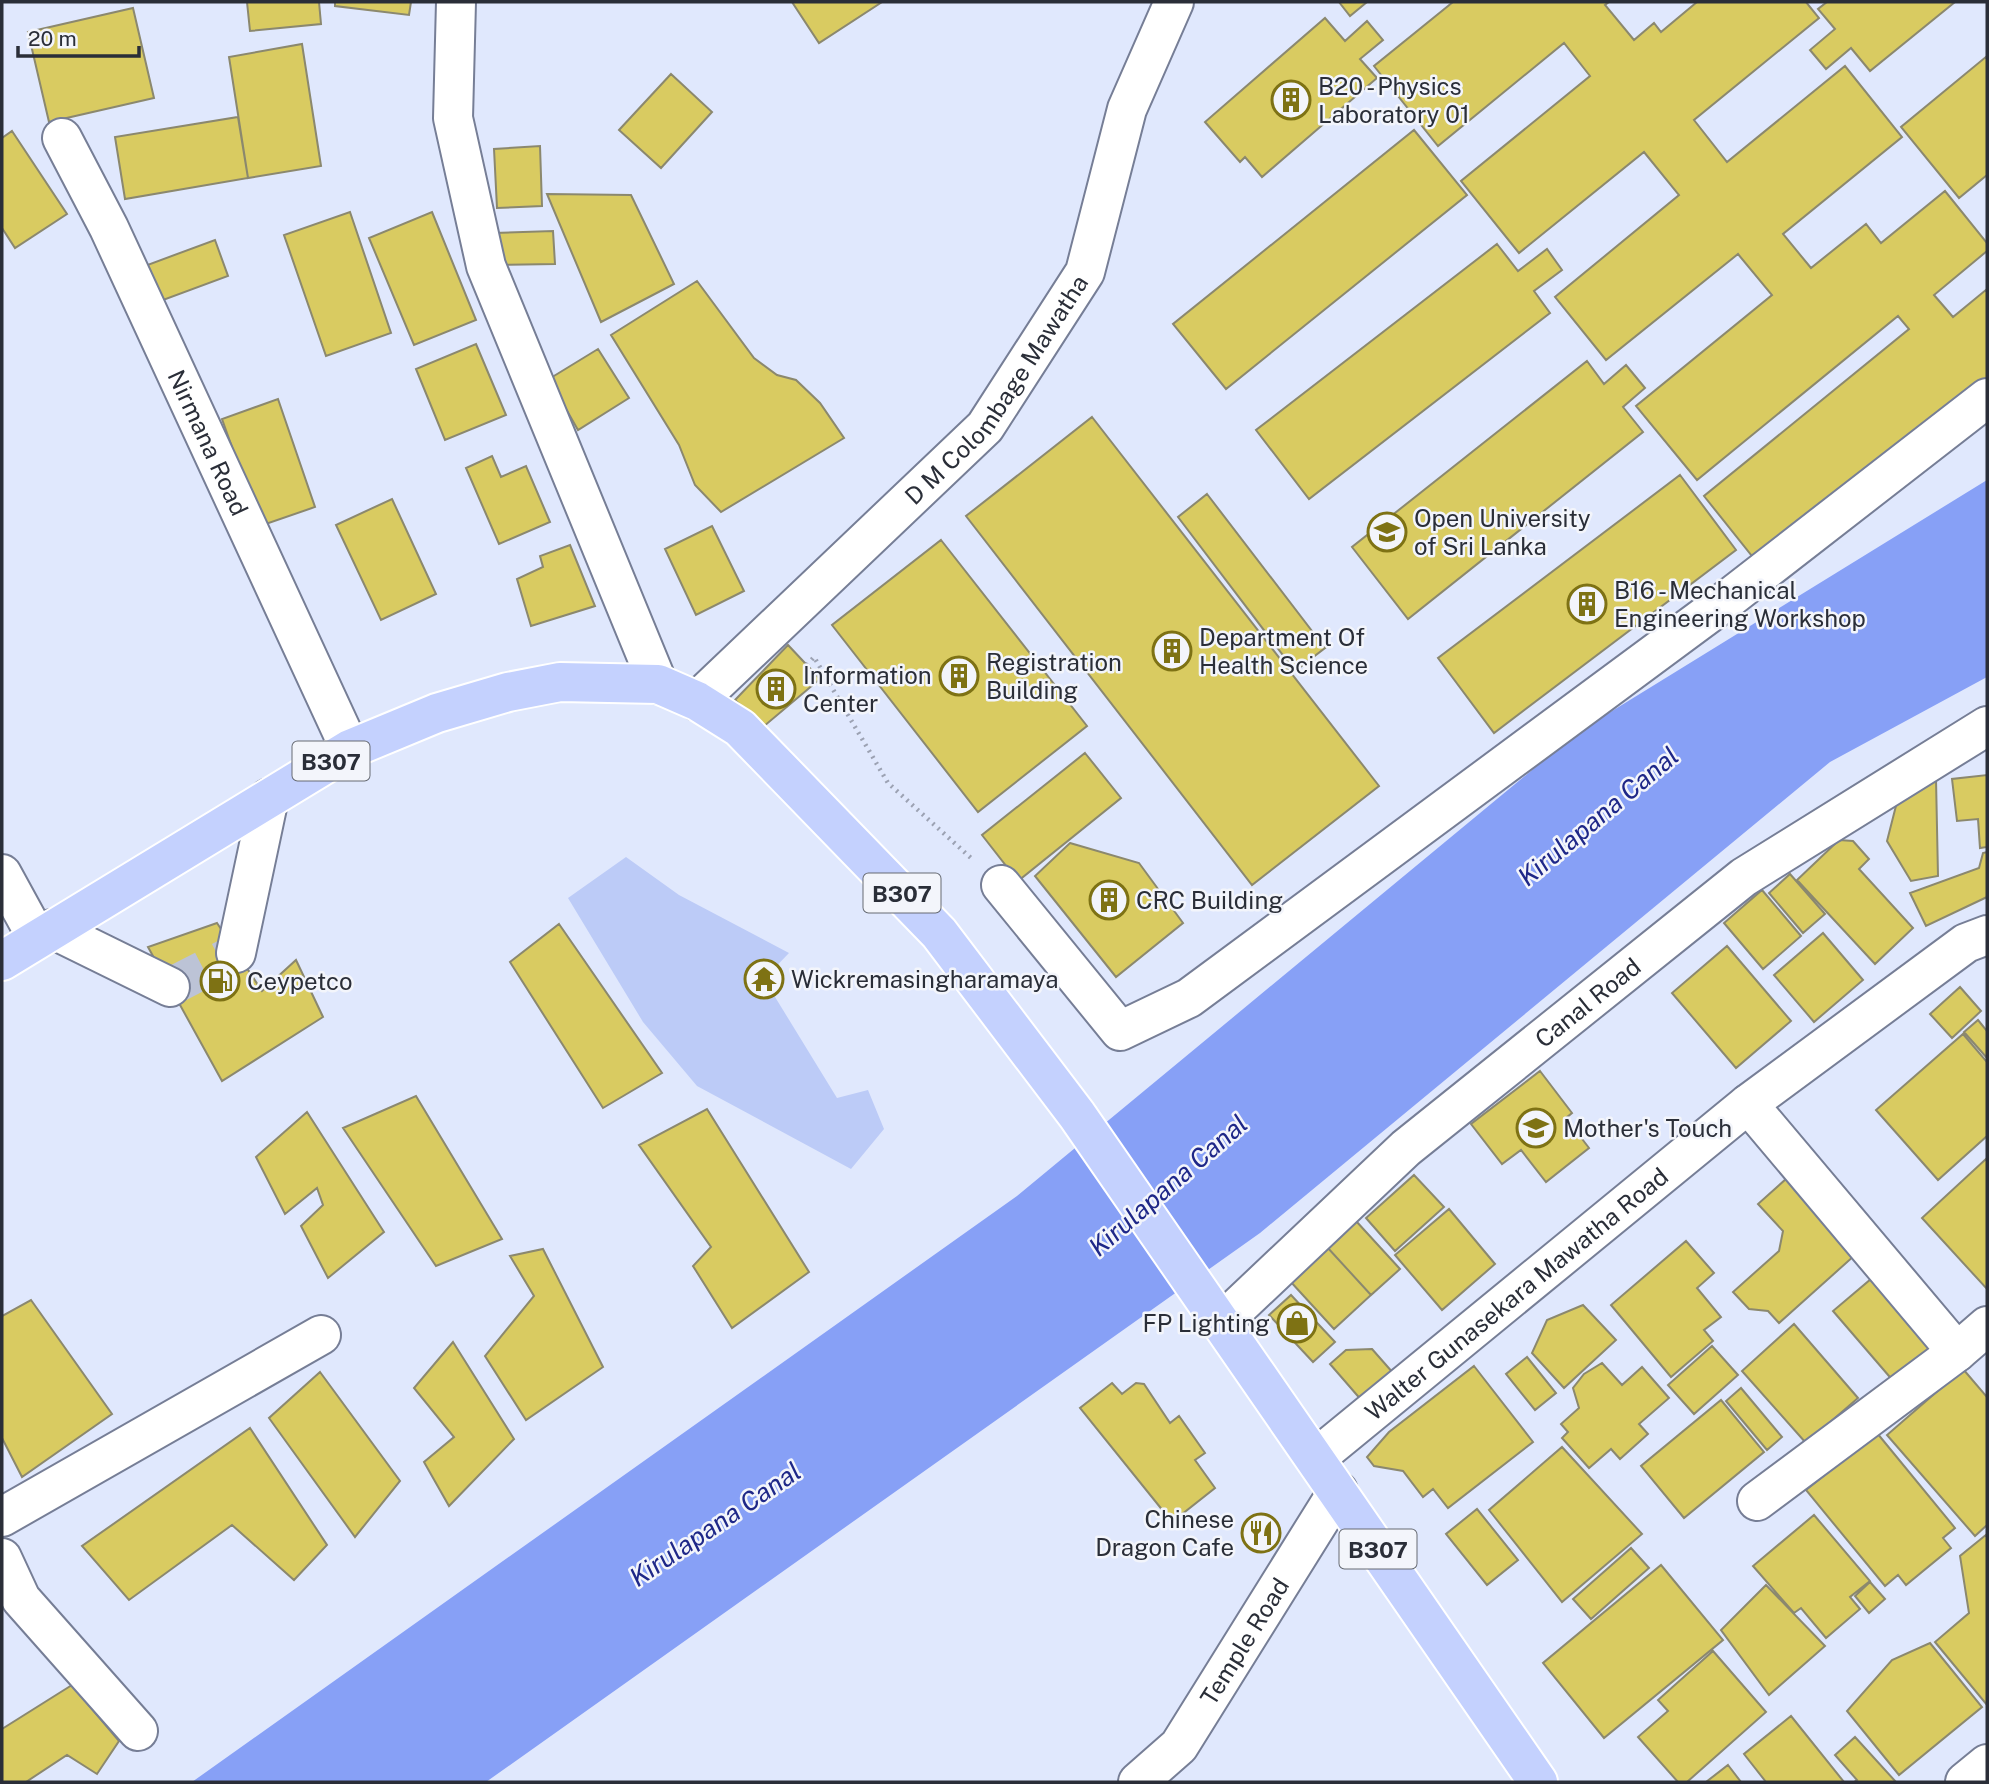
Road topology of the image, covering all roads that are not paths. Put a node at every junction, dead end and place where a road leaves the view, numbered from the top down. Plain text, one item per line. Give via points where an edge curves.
1 (456, 2) edge
2 (1174, 2) edge
3 (62, 138) dead end
4 (1987, 398) edge
5 (658, 684) junction
6 (697, 701) junction
7 (1987, 726) edge
8 (350, 749) junction
9 (269, 798) junction
10 (2, 874) edge
11 (1001, 885) road end
12 (44, 933) junction
13 (1987, 935) edge
14 (236, 953) dead end
15 (2, 961) edge
16 (170, 987) dead end
17 (1748, 1104) junction
18 (1220, 1319) junction
19 (1987, 1326) edge
20 (321, 1335) dead end
21 (1957, 1352) junction
22 (1316, 1458) junction
23 (1338, 1491) junction
24 (1757, 1501) dead end
25 (2, 1517) edge
26 (2, 1558) edge
27 (138, 1731) dead end
28 (1987, 1764) edge
29 (1138, 1782) edge
30 (1538, 1782) edge
31 (1965, 1782) edge

1 - 5 street via 453,118 486,266
2 - 6 street, D M Colombage Mawatha via 1127,109 1085,272 985,427
3 - 8 street, Nirmana Road via 114,240
4 - 11 street via 1723,603 1189,998 1121,1031
5 - 6 main road, B307
5 - 8 main road, B307 via 560,682 508,692 437,713
6 - 18 main road, B307 via 740,727 939,933 1077,1115
7 - 18 street, Canal Road via 1744,877 1406,1148
8 - 9 main road, B307
9 - 12 main road, B307
9 - 14 street
10 - 12 street
12 - 15 main road, B307
12 - 16 street
13 - 17 street, Walter Gunasekara Mawatha Road via 1966,943
17 - 21 street
17 - 22 street, Walter Gunasekara Mawatha Road
18 - 22 main road, B307
19 - 21 street
20 - 25 street
21 - 24 street
22 - 23 main road, B307
23 - 29 street, Temple Road via 1179,1746
23 - 30 main road, B307
26 - 27 street via 21,1599
28 - 31 street

